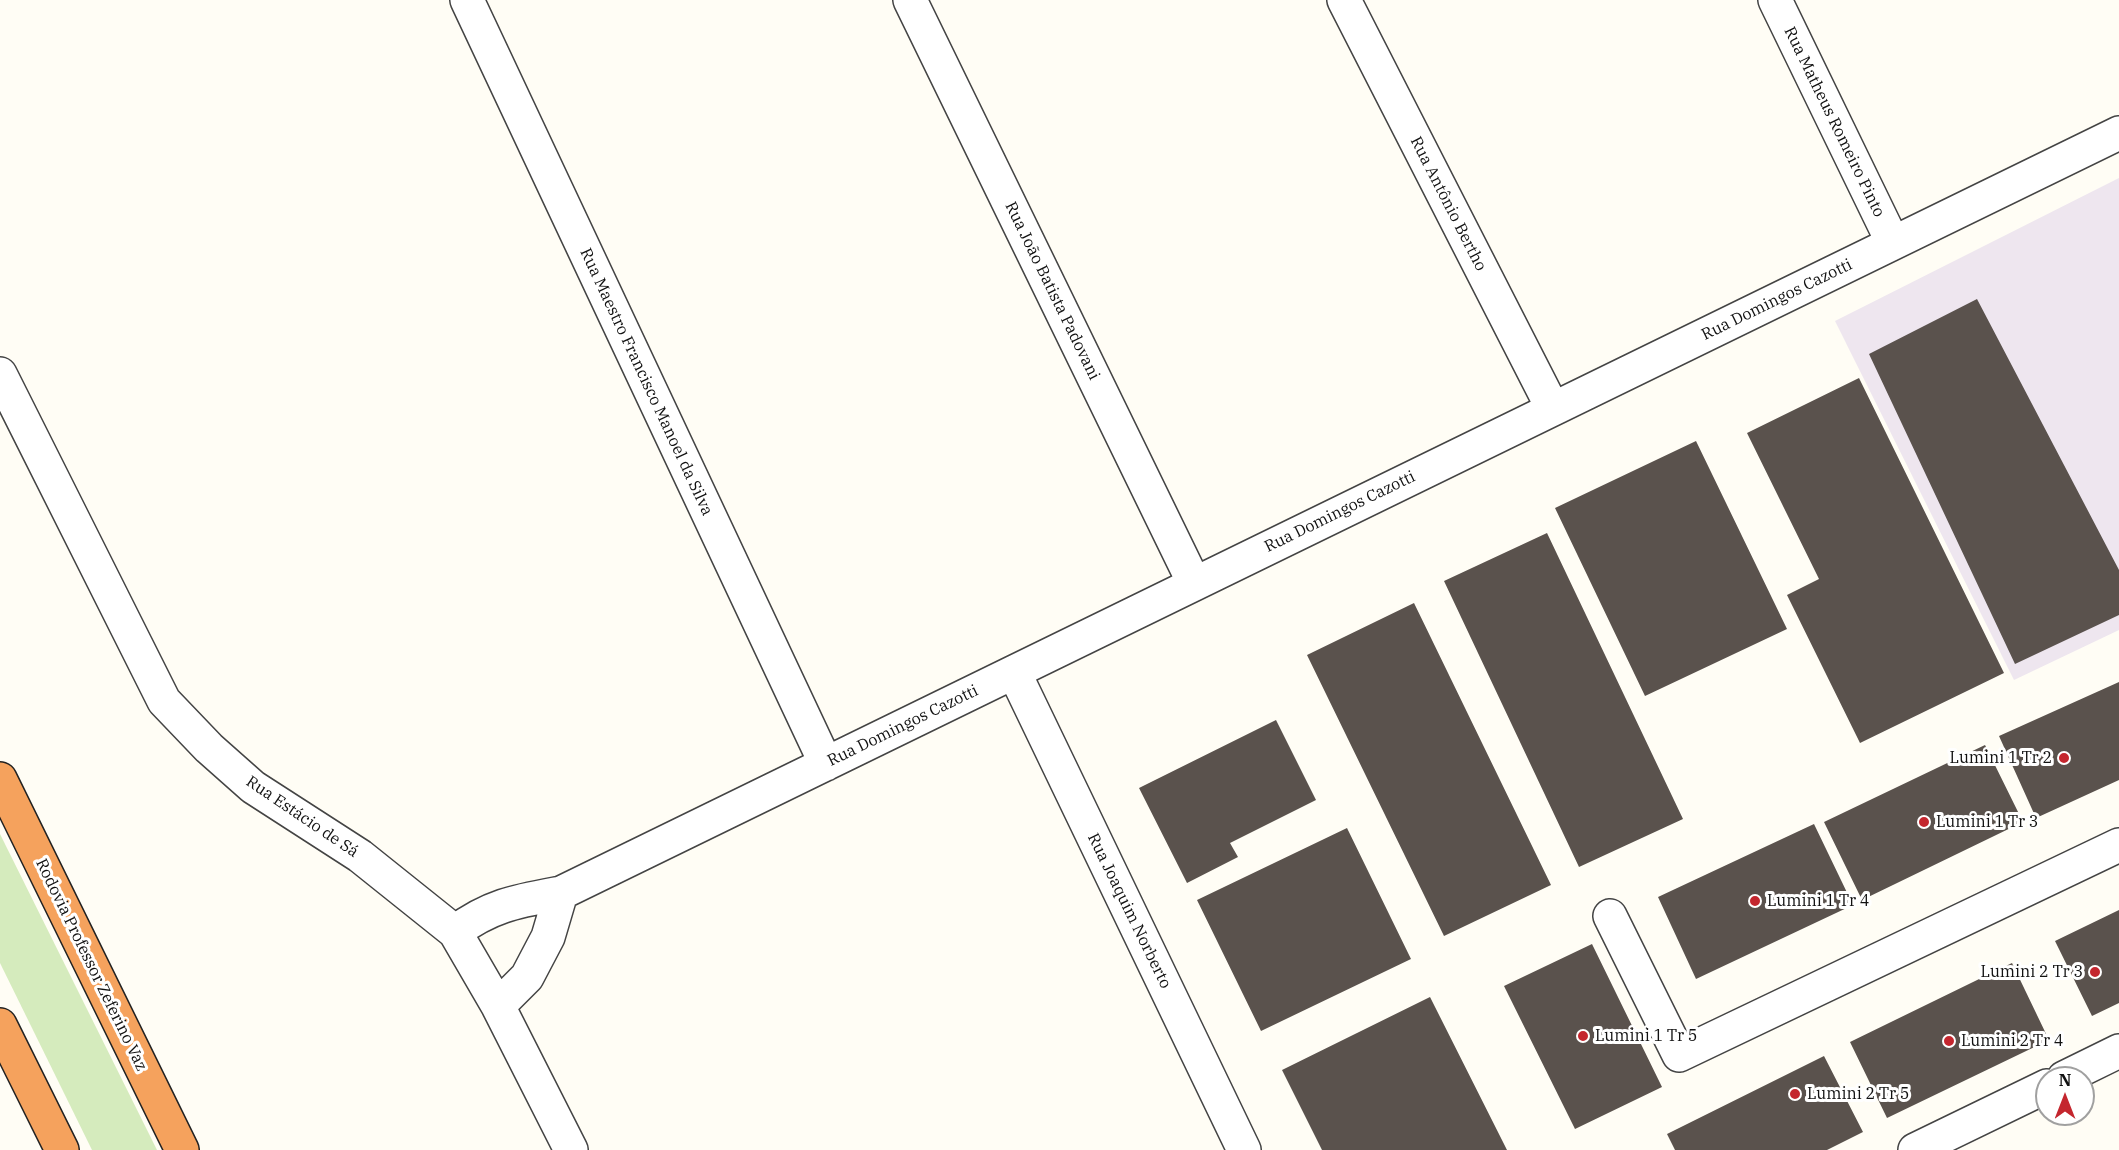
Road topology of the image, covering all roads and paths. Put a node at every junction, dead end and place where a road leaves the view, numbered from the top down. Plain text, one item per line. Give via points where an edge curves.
1 (467, 0) edge
2 (910, 0) edge
3 (1344, 0) edge
4 (1775, 0) edge
5 (2119, 133) edge
6 (1893, 243) junction
7 (0, 374) edge
8 (1553, 409) junction
9 (1194, 583) junction
10 (1014, 672) junction
11 (826, 764) junction
12 (0, 779) edge
13 (2119, 845) edge
14 (561, 893) junction
15 (1610, 916) dead end
16 (455, 932) junction
17 (498, 1006) junction
18 (0, 1025) edge
19 (2119, 1052) edge
20 (2089, 1066) edge
21 (2035, 1092) edge
22 (62, 1150) edge
23 (182, 1150) edge
24 (571, 1150) edge
25 (1244, 1150) edge
26 (1915, 1150) edge

1 - 11 street, Rua Maestro Francisco Manoel da Silva
2 - 9 street, Rua João Batista Padovani
3 - 8 street, Rua Antônio Bertho
4 - 6 street, Rua Matheus Romeiro Pinto
5 - 6 street, Rua Domingos Cazotti
6 - 8 street, Rua Domingos Cazotti
7 - 16 street, Rua Estácio de Sá via 164,701 253,787 360,856
8 - 9 street, Rua Domingos Cazotti
9 - 10 street, Rua Domingos Cazotti
10 - 11 street, Rua Domingos Cazotti
10 - 25 street, Rua Joaquim Norberto
11 - 14 street, Rua Domingos Cazotti
12 - 23 highway, Rodovia Professor Zeferino Vaz
13 - 15 street via 1679,1055
14 - 16 street, Rua Domingos Cazotti via 478,914
14 - 17 street via 548,937 527,977
16 - 17 street, Rua Estácio de Sá
17 - 24 street, Rua Estácio de Sá
18 - 22 highway
19 - 20 street
21 - 26 street

